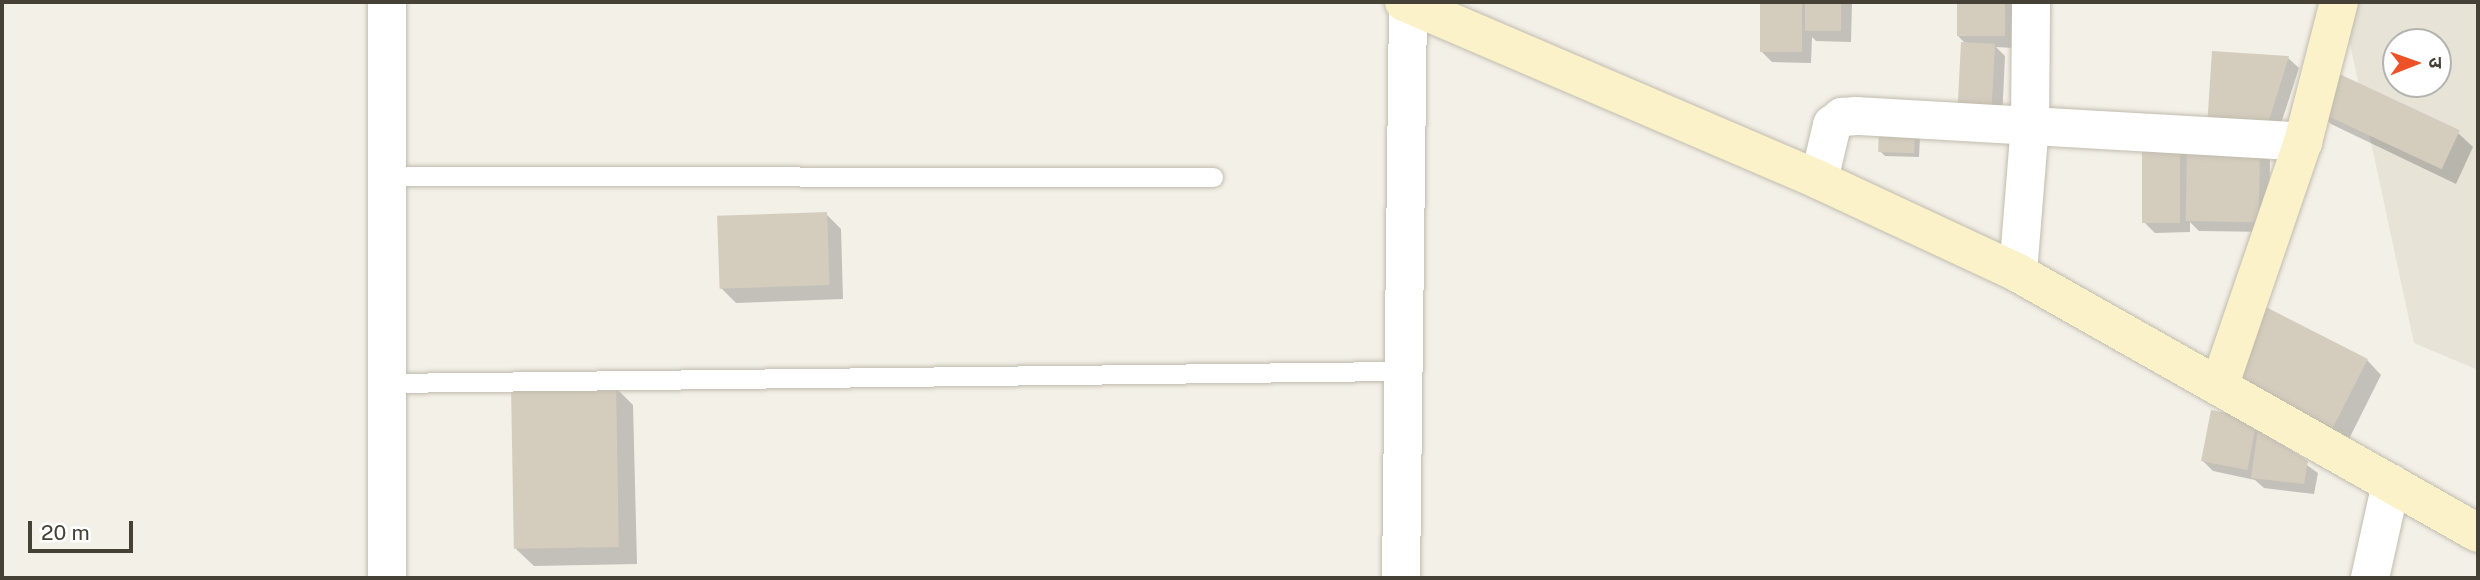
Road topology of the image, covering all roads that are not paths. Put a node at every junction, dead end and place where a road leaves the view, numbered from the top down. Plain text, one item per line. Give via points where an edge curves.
1 (387, 2) edge
2 (2031, 2) edge
3 (2339, 2) edge
4 (1406, 3) edge
5 (2030, 125) junction
6 (2303, 142) junction
7 (387, 176) junction
8 (1213, 177) dead end
9 (1819, 180) junction
10 (2018, 273) junction
11 (1400, 371) junction
12 (387, 383) junction
13 (2220, 384) junction
14 (2391, 483) junction
15 (2478, 533) edge
16 (387, 578) edge
17 (1401, 578) edge
18 (2370, 578) edge

1 - 7 street
2 - 5 street
3 - 6 street
4 - 9 street
4 - 11 street
5 - 6 street
5 - 9 street via 1842,117 1827,139
5 - 10 street
6 - 13 street
7 - 8 lane
7 - 12 street
9 - 10 street
10 - 13 street
11 - 12 lane
11 - 17 street
12 - 16 street
13 - 14 street
14 - 15 street
14 - 18 street

